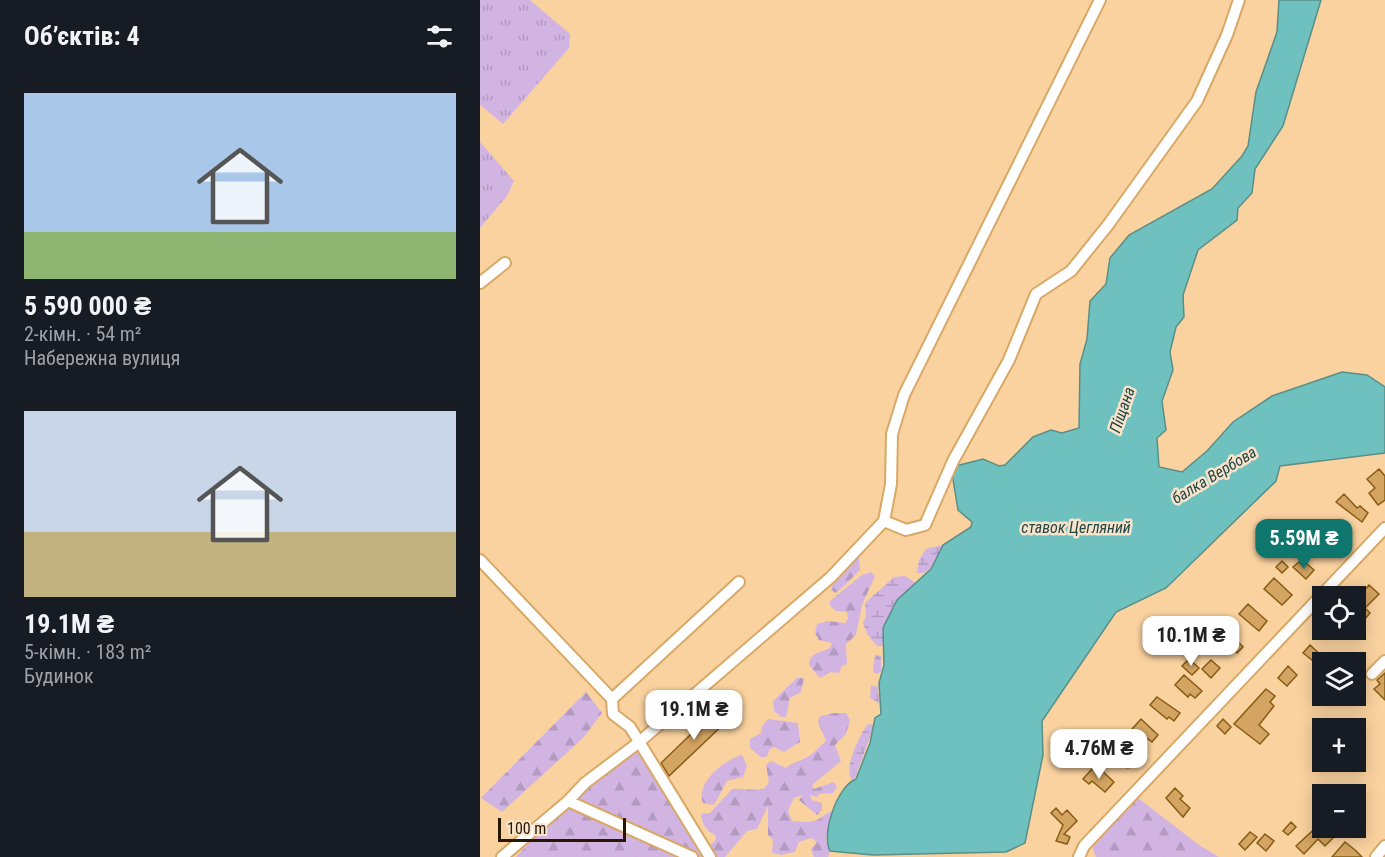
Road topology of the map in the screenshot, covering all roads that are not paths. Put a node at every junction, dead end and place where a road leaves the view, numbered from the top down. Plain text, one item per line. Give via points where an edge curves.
1 (1100, 0) edge
2 (1239, 0) edge
3 (505, 263) dead end
4 (480, 283) edge
5 (884, 521) junction
6 (1385, 528) edge
7 (480, 560) edge
8 (739, 582) dead end
9 (1385, 661) edge
10 (1372, 674) dead end
11 (612, 699) junction
12 (638, 743) junction
13 (568, 801) junction
14 (1385, 846) edge
15 (502, 857) edge
16 (692, 857) edge
17 (710, 857) edge
18 (1079, 857) edge
19 (1376, 857) edge

1 - 5 street via 904,395 892,434 891,484
2 - 5 street via 1197,101 1071,271 1036,294 1009,360 953,461 925,525 906,530
3 - 4 street
5 - 12 street via 831,577
6 - 18 street via 1084,846
7 - 11 street
8 - 11 street
9 - 10 street
11 - 12 street via 613,714 630,727
12 - 13 street via 585,783
12 - 17 street
13 - 15 street
13 - 16 street
14 - 19 street

